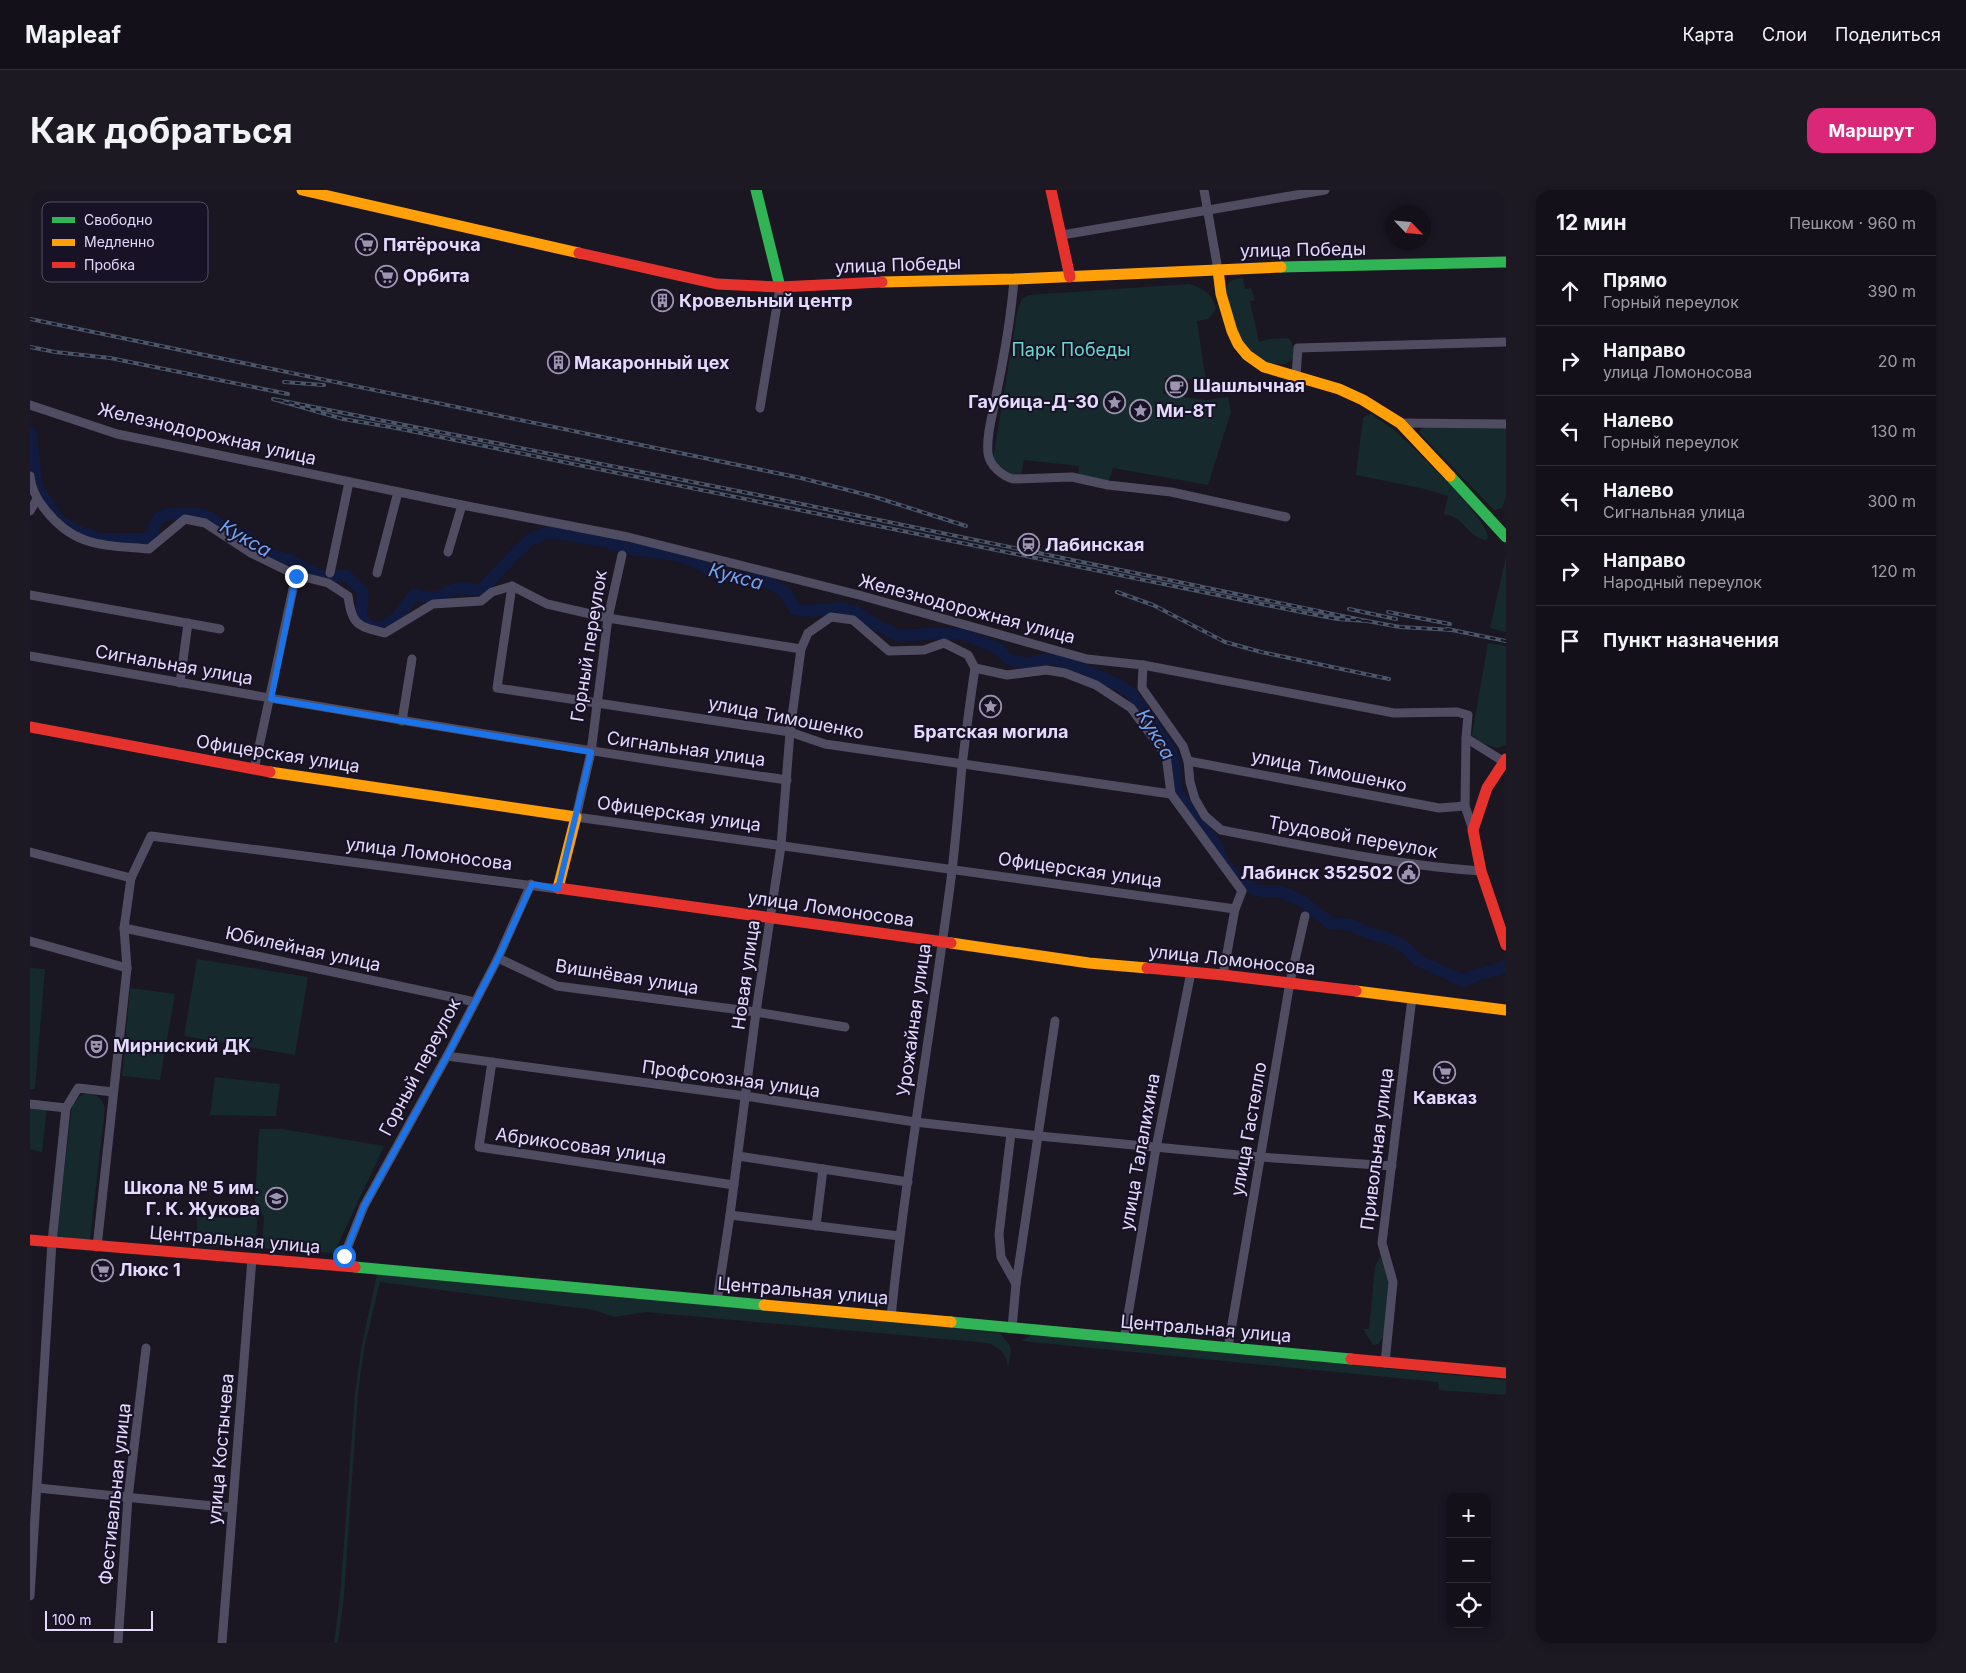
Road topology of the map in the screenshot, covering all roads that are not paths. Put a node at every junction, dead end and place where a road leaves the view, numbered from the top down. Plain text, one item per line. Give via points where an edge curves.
1 (302, 190) edge
2 (756, 190) edge
3 (1051, 190) edge
4 (1204, 190) edge
5 (1326, 190) edge
6 (1208, 209) junction
7 (1062, 235) junction
8 (1506, 262) edge
9 (1218, 270) junction
10 (1070, 277) junction
11 (1014, 279) junction
12 (780, 287) junction
13 (1506, 342) edge
14 (1296, 376) junction
15 (30, 405) edge
16 (760, 408) dead end
17 (1400, 423) junction
18 (1506, 424) edge
19 (30, 476) edge
20 (349, 482) junction
21 (398, 492) junction
22 (37, 499) junction
23 (462, 505) junction
24 (30, 511) edge
25 (1286, 517) dead end
26 (1506, 534) edge
27 (448, 552) dead end
28 (622, 555) dead end
29 (377, 572) dead end
30 (330, 573) dead end
31 (296, 576) junction
32 (512, 586) junction
33 (30, 594) edge
34 (608, 618) junction
35 (188, 623) junction
36 (220, 629) dead end
37 (801, 650) junction
38 (30, 656) edge
39 (412, 659) dead end
40 (1144, 665) junction
41 (975, 668) junction
42 (180, 683) junction
43 (271, 699) junction
44 (596, 702) junction
45 (402, 721) junction
46 (30, 726) edge
47 (790, 732) junction
48 (1466, 738) junction
49 (591, 752) junction
50 (1188, 761) junction
51 (1505, 761) edge
52 (962, 764) junction
53 (254, 770) junction
54 (787, 780) junction
55 (1170, 794) junction
56 (1465, 806) junction
57 (576, 817) junction
58 (1473, 830) junction
59 (781, 846) junction
60 (30, 852) edge
61 (952, 870) junction
62 (1481, 871) junction
63 (131, 878) junction
64 (532, 884) junction
65 (558, 889) junction
66 (1235, 909) junction
67 (1305, 916) dead end
68 (771, 917) junction
69 (124, 928) junction
70 (30, 941) edge
71 (942, 942) junction
72 (1506, 945) edge
73 (498, 958) junction
74 (127, 968) junction
75 (1191, 972) junction
76 (1223, 975) junction
77 (1290, 982) junction
78 (1412, 998) junction
79 (474, 1002) junction
80 (1506, 1010) edge
81 (756, 1012) junction
82 (1055, 1022) dead end
83 (845, 1026) dead end
84 (447, 1056) junction
85 (492, 1062) junction
86 (113, 1092) junction
87 (745, 1096) junction
88 (30, 1104) edge
89 (66, 1108) junction
90 (915, 1122) junction
91 (1011, 1133) junction
92 (1039, 1136) junction
93 (1156, 1148) junction
94 (738, 1156) junction
95 (1260, 1157) junction
96 (1392, 1166) junction
97 (823, 1169) junction
98 (908, 1182) junction
99 (734, 1185) junction
100 (730, 1215) junction
101 (816, 1226) junction
102 (899, 1236) junction
103 (30, 1240) edge
104 (52, 1242) junction
105 (97, 1247) junction
106 (252, 1258) junction
107 (340, 1266) junction
108 (1016, 1284) junction
109 (717, 1301) junction
110 (891, 1317) junction
111 (1012, 1328) junction
112 (1124, 1339) junction
113 (146, 1348) dead end
114 (1228, 1348) junction
115 (1385, 1363) junction
116 (1506, 1374) edge
117 (38, 1488) junction
118 (128, 1498) junction
119 (232, 1508) junction
120 (30, 1596) edge
121 (118, 1643) edge
122 (222, 1643) edge

1 - 12 street, улица Победы via 717,284
2 - 12 street
3 - 7 street
4 - 6 street
5 - 6 street
6 - 7 street
6 - 9 street
7 - 10 street
8 - 9 street, улица Победы
9 - 10 street, улица Победы
9 - 14 street via 1221,294 1238,344 1264,367
10 - 11 street, улица Победы
11 - 12 street, улица Победы
11 - 25 street via 988,453 1004,476 1013,479 1067,476 1108,486 1171,492
12 - 16 street
13 - 14 street via 1298,348
14 - 17 street via 1347,392
15 - 20 street, Железнодорожная улица via 117,434
17 - 18 street
17 - 26 street
19 - 22 street
20 - 21 street, Железнодорожная улица
20 - 30 street
21 - 23 street, Железнодорожная улица
21 - 29 street
22 - 24 street
22 - 31 street via 53,519 76,538 96,544 149,550 185,519 205,523 251,553
23 - 27 street
23 - 40 street, Железнодорожная улица via 627,540 859,596 1087,659
28 - 34 street, Горный переулок
31 - 32 street via 328,583 348,596 351,616 364,628 385,633 433,604 481,601 492,592
31 - 43 street
32 - 34 street via 547,604
32 - 44 street, улица Тимошенко via 497,688
33 - 35 street
34 - 37 street
34 - 44 street, Горный переулок
35 - 36 street
35 - 42 street
37 - 41 street via 808,633 831,617 853,620 889,651 924,650 944,643 968,655
37 - 47 street, Новая улица
38 - 42 street, Сигнальная улица
39 - 45 street
40 - 48 street, Железнодорожная улица via 1394,713 1468,714
40 - 50 street via 1142,688 1183,746
41 - 52 street, Урожайная улица
41 - 55 street, Железнодорожная улица via 1007,674 1046,670 1065,673 1096,685 1131,708 1166,755
42 - 43 street, Сигнальная улица
43 - 45 street, Сигнальная улица
43 - 53 street
44 - 47 street, улица Тимошенко
44 - 49 street, Горный переулок
45 - 49 street, Сигнальная улица
46 - 53 street, Офицерская улица
47 - 52 street, улица Тимошенко via 825,744
47 - 54 street, Новая улица
48 - 51 street
48 - 56 street
49 - 54 street, Сигнальная улица
49 - 57 street, Горный переулок
50 - 56 street, улица Тимошенко via 1439,808
50 - 62 street, Трудовой переулок via 1195,798 1206,816 1221,830 1375,859
51 - 58 street via 1486,788
52 - 55 street, улица Тимошенко
52 - 61 street, Урожайная улица
53 - 57 street, Офицерская улица
54 - 59 street, Новая улица
55 - 66 street via 1242,891
56 - 58 street
57 - 59 street, Офицерская улица
57 - 65 street, Горный переулок
58 - 62 street
59 - 61 street, Офицерская улица
59 - 68 street, Новая улица
60 - 63 street
61 - 66 street, Офицерская улица
61 - 71 street, Урожайная улица
62 - 72 street
63 - 64 street, улица Ломоносова via 151,836
63 - 69 street
64 - 65 street, улица Ломоносова
64 - 73 street, Горный переулок
65 - 68 street, улица Ломоносова
66 - 76 street
67 - 77 street, улица Гастелло
68 - 71 street, улица Ломоносова
68 - 81 street, Новая улица
69 - 74 street
69 - 79 street, Юбилейная улица
70 - 74 street
71 - 75 street, улица Ломоносова via 1089,963
71 - 90 street, Урожайная улица
73 - 79 street, Горный переулок
73 - 81 street, Вишнёвая улица via 557,986
74 - 86 street
75 - 76 street, улица Ломоносова
75 - 93 street, улица Талалихина
76 - 77 street, улица Ломоносова
77 - 78 street, улица Ломоносова
77 - 95 street, улица Гастелло
78 - 80 street, улица Ломоносова
78 - 96 street, Привольная улица
79 - 84 street, Горный переулок
81 - 83 street, Вишнёвая улица
81 - 87 street, Новая улица
82 - 92 street
84 - 85 street, Профсоюзная улица
84 - 107 street, Горный переулок via 364,1206
85 - 87 street, Профсоюзная улица
85 - 99 street, Абрикосовая улица via 479,1147
86 - 89 street via 78,1088
86 - 105 street
87 - 90 street, Профсоюзная улица
87 - 94 street, Новая улица
88 - 89 street
89 - 104 street
90 - 91 street, Профсоюзная улица
90 - 98 street, Урожайная улица
91 - 92 street, Профсоюзная улица
91 - 108 street via 999,1234 1001,1257
92 - 93 street, Профсоюзная улица
92 - 108 street
93 - 95 street, Профсоюзная улица
93 - 112 street, улица Талалихина
94 - 97 street
94 - 99 street, Новая улица
95 - 96 street, Профсоюзная улица
95 - 114 street, улица Гастелло
96 - 115 street, Привольная улица via 1382,1242 1393,1282
97 - 98 street
97 - 101 street
98 - 102 street, Урожайная улица
99 - 100 street, Новая улица
100 - 101 street
100 - 109 street, Новая улица
101 - 102 street
102 - 110 street, Урожайная улица
103 - 104 street, Центральная улица
104 - 105 street, Центральная улица
104 - 117 street
105 - 106 street, Центральная улица
106 - 107 street, Центральная улица
106 - 119 street, улица Костычева
107 - 109 street, Центральная улица
108 - 111 street
109 - 110 street, Центральная улица
110 - 111 street, Центральная улица
111 - 112 street, Центральная улица
112 - 114 street, Центральная улица
113 - 118 street, Фестивальная улица
114 - 115 street, Центральная улица
115 - 116 street, Центральная улица
117 - 118 street
117 - 120 street
118 - 119 street
118 - 121 street, Фестивальная улица
119 - 122 street, улица Костычева

